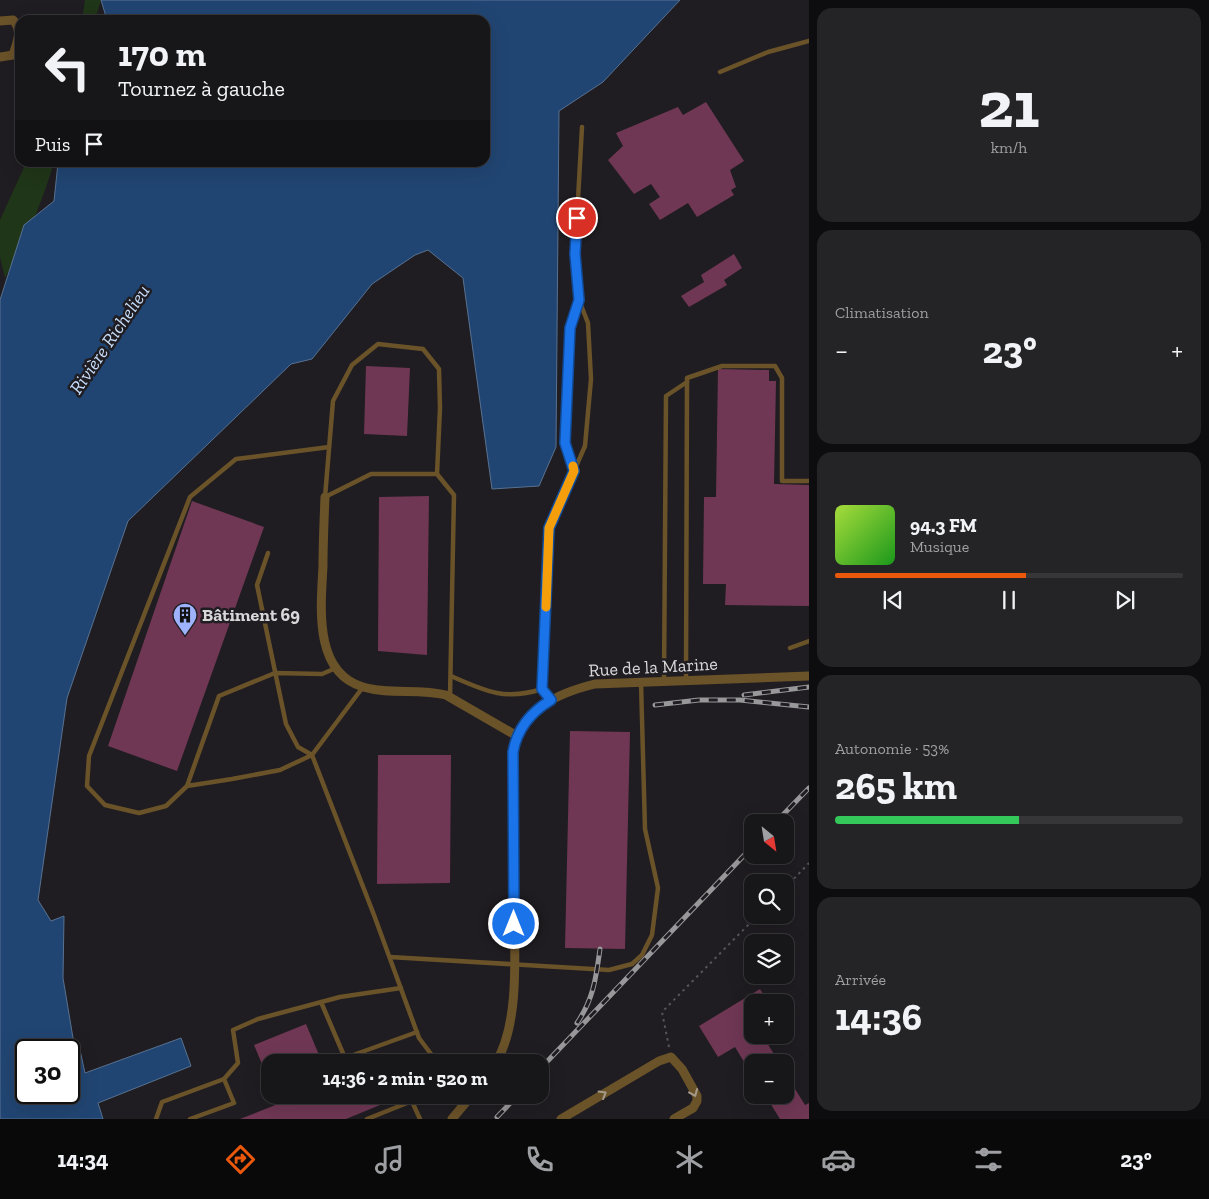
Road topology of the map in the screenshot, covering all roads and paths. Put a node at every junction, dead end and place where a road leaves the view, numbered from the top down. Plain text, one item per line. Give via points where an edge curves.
1 (0, 21) edge
2 (15, 22) edge
3 (809, 40) edge
4 (15, 48) edge
5 (0, 57) edge
6 (720, 72) dead end
7 (582, 127) dead end
8 (579, 300) junction
9 (687, 382) junction
10 (329, 447) junction
11 (574, 471) junction
12 (437, 474) junction
13 (809, 481) edge
14 (325, 497) junction
15 (268, 552) dead end
16 (809, 641) edge
17 (790, 648) dead end
18 (336, 668) junction
19 (276, 673) junction
20 (451, 676) junction
21 (809, 676) edge
22 (686, 680) junction
23 (664, 681) junction
24 (641, 682) junction
25 (363, 687) junction
26 (542, 689) junction
27 (450, 697) junction
28 (551, 700) junction
29 (517, 736) junction
30 (312, 755) junction
31 (187, 786) junction
32 (809, 863) edge
33 (794, 879) edge
34 (749, 924) edge
35 (390, 957) junction
36 (514, 964) junction
37 (401, 988) junction
38 (321, 1002) junction
39 (417, 1032) junction
40 (430, 1054) edge
41 (500, 1054) edge
42 (673, 1058) junction
43 (224, 1079) junction
44 (404, 1104) edge
45 (413, 1104) edge
46 (465, 1105) edge
47 (156, 1119) edge
48 (190, 1119) edge
49 (367, 1119) edge
50 (420, 1119) edge
51 (452, 1119) edge
52 (561, 1119) edge
53 (674, 1119) edge

1 - 2 street
3 - 6 lane via 768,52
4 - 5 street via 13,55
7 - 8 lane via 575,254
8 - 11 lane via 570,328 565,443
8 - 11 lane via 588,323 592,379 585,446
9 - 13 lane via 687,378 722,366 775,366 782,378 782,481
9 - 22 lane
9 - 23 lane via 666,396
10 - 12 lane via 333,401 352,365 378,344 423,349 439,369
10 - 14 lane
10 - 31 lane via 236,459 190,497 89,756 87,786 105,805 139,813 166,806
11 - 26 lane via 549,528
12 - 14 lane via 371,474
12 - 20 lane via 454,495
14 - 18 street via 321,619 326,648
15 - 19 lane via 257,585
16 - 17 lane
18 - 19 lane via 322,674
18 - 25 street
19 - 30 lane via 286,724 298,747
19 - 31 lane via 219,696
20 - 26 lane via 480,689 508,696
20 - 27 lane
21 - 22 street, Rue de la Marine
22 - 23 street, Rue de la Marine
23 - 24 street, Rue de la Marine
24 - 28 street, Rue de la Marine via 595,684 576,688
24 - 36 lane via 646,829 658,888 652,936 642,955 632,964 609,970
25 - 27 street via 438,692
25 - 30 lane
26 - 28 lane
27 - 29 street
28 - 29 street, Rue de la Marine via 533,714
29 - 36 street, Rue de la Marine via 513,752
30 - 31 lane via 280,770
30 - 35 lane
32 - 33 path
34 - 42 path via 662,1012
35 - 36 lane
35 - 37 lane
36 - 41 street, Rue de la Marine via 509,1031
37 - 38 lane via 340,996
37 - 39 lane
38 - 39 lane via 345,1058
38 - 43 lane via 258,1019 233,1030 238,1064
39 - 40 lane
52 -> 42 street via 659,1061
42 -> 53 street via 697,1096 693,1108
43 - 47 lane via 162,1102
43 - 48 lane via 234,1103
44 - 49 lane
45 - 50 lane
46 - 51 street

